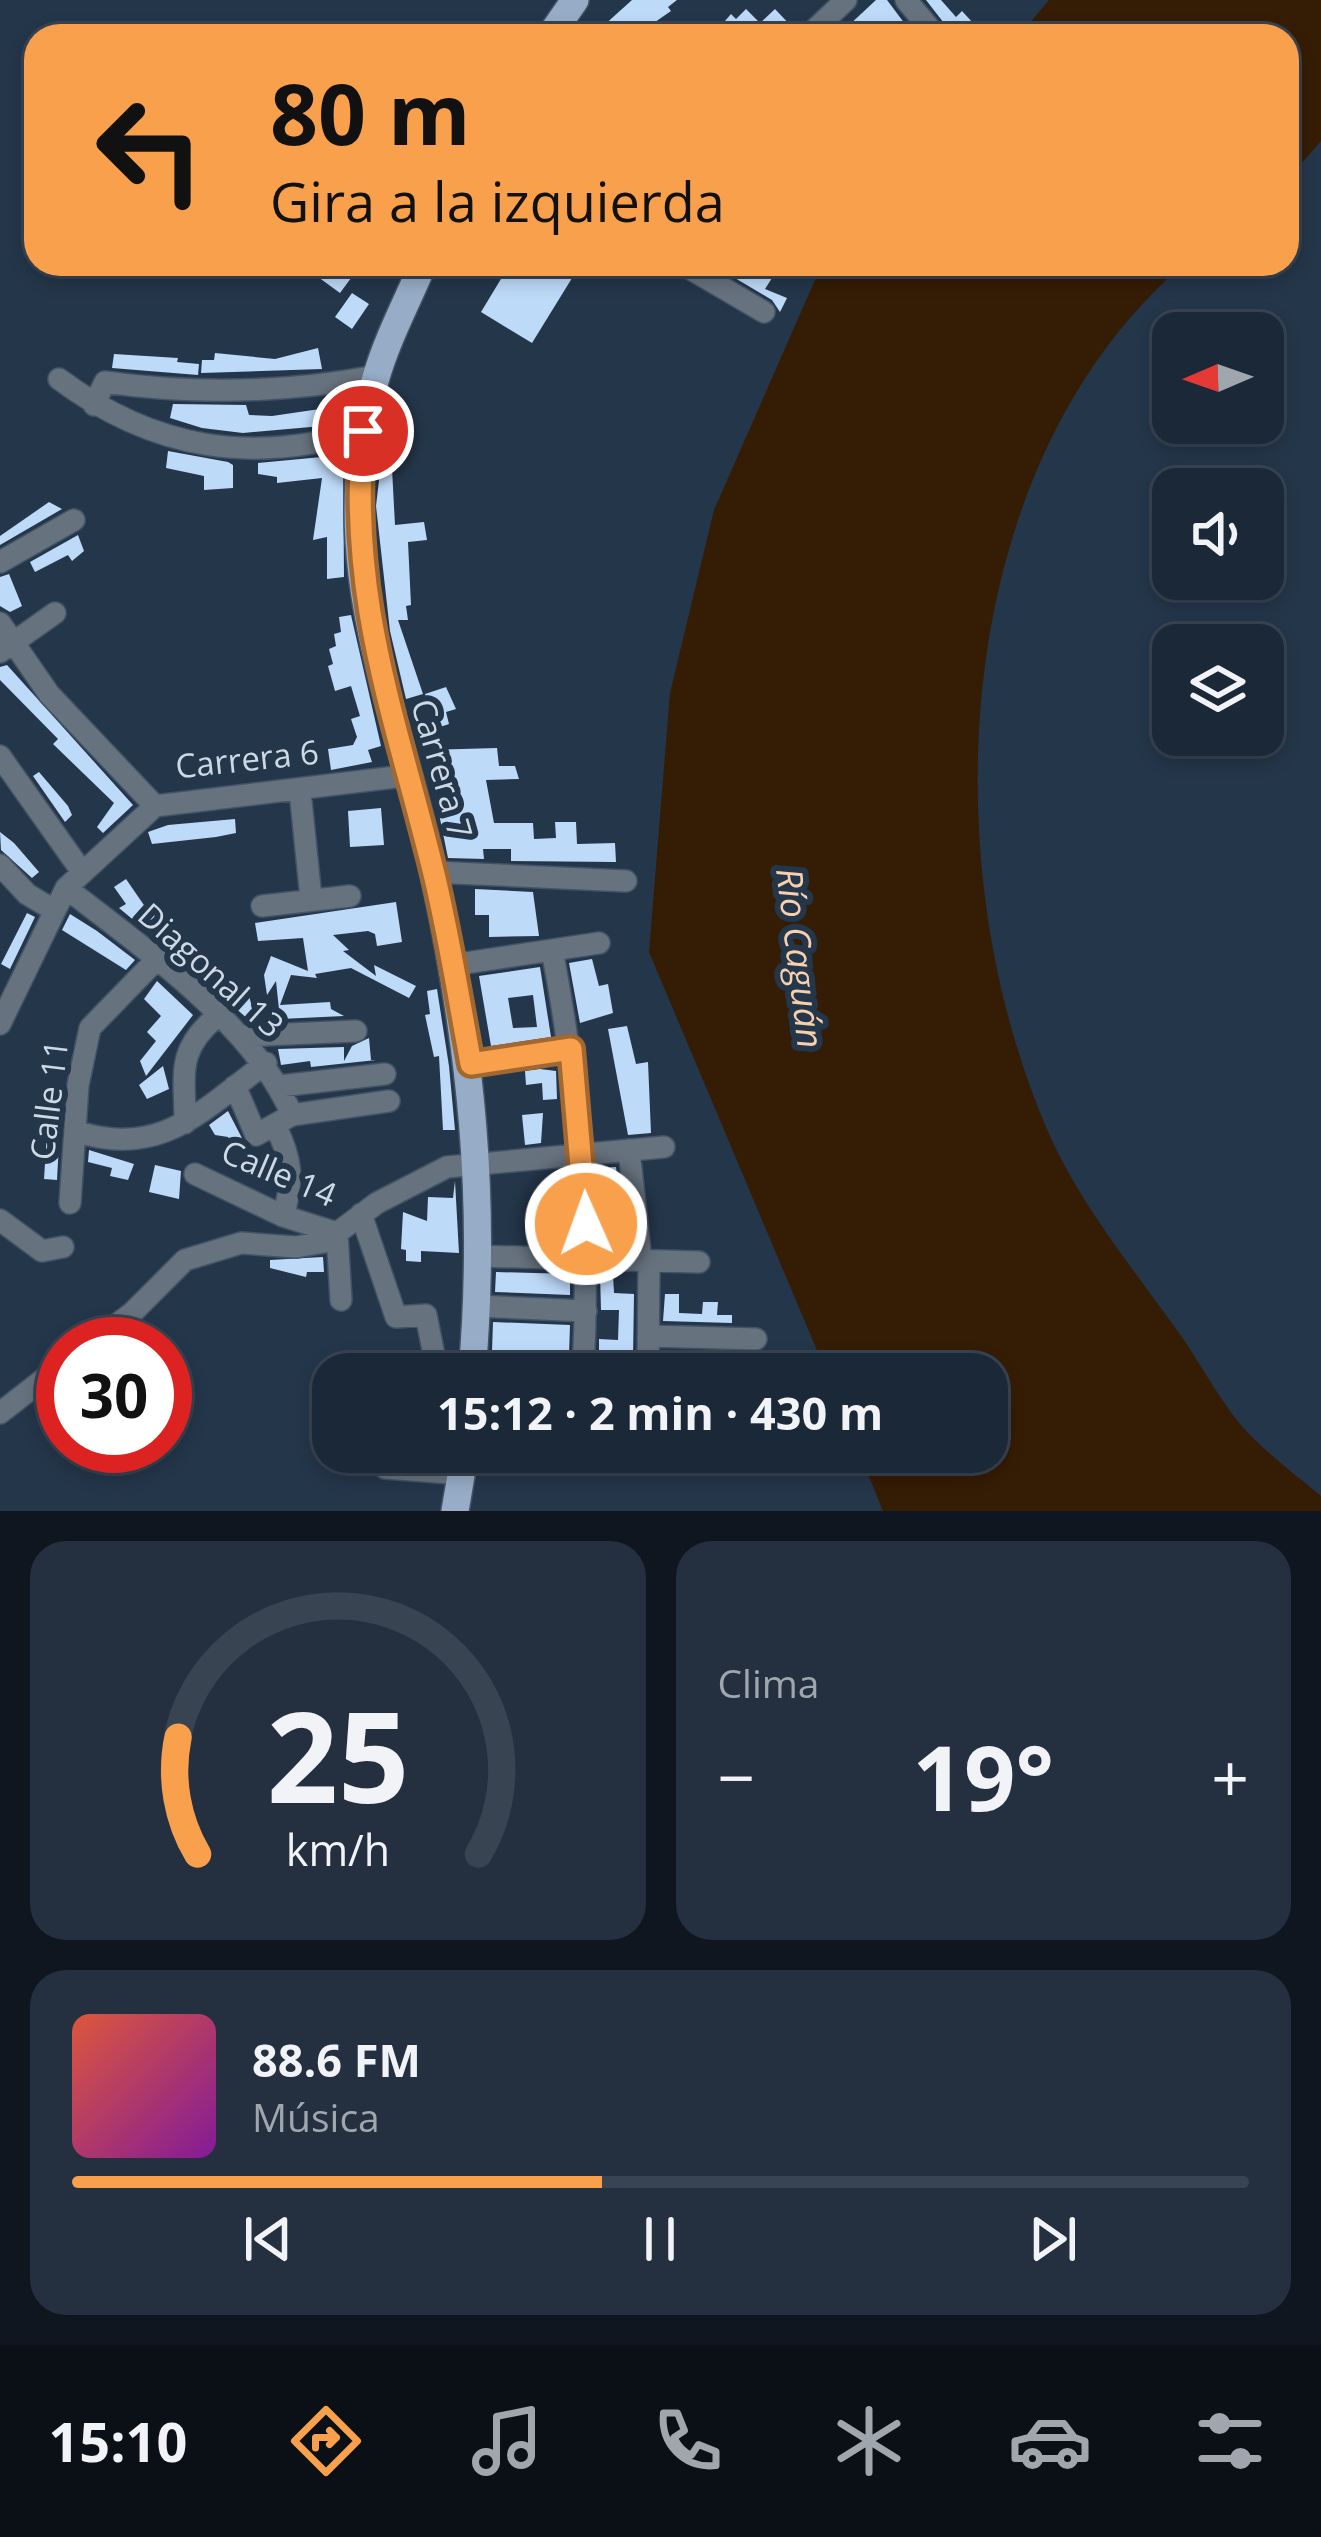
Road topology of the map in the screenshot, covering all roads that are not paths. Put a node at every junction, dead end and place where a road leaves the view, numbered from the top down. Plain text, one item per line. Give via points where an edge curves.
1 (593, 0) edge
2 (846, 0) edge
3 (907, 0) edge
4 (563, 24) edge
5 (821, 24) edge
6 (926, 24) edge
7 (418, 276) edge
8 (702, 276) edge
9 (764, 312) dead end
10 (376, 376) junction
11 (59, 379) dead end
12 (94, 404) junction
13 (363, 431) junction
14 (74, 520) dead end
15 (0, 562) edge
16 (56, 613) dead end
17 (0, 623) edge
18 (5, 649) edge
19 (0, 756) edge
20 (404, 776) junction
21 (300, 791) junction
22 (155, 806) junction
23 (0, 866) edge
24 (80, 869) junction
25 (433, 872) junction
26 (626, 881) dead end
27 (66, 888) junction
28 (350, 896) dead end
29 (311, 898) junction
30 (262, 906) dead end
31 (52, 909) junction
32 (599, 943) dead end
33 (552, 950) junction
34 (157, 959) junction
35 (452, 965) junction
36 (215, 1017) junction
37 (0, 1023) edge
38 (356, 1030) dead end
39 (241, 1036) junction
40 (571, 1049) junction
41 (266, 1064) junction
42 (471, 1064) junction
43 (385, 1074) dead end
44 (235, 1086) junction
45 (280, 1086) junction
46 (389, 1101) dead end
47 (185, 1123) junction
48 (274, 1125) junction
49 (79, 1132) junction
50 (664, 1147) dead end
51 (629, 1150) junction
52 (583, 1154) junction
53 (476, 1164) junction
54 (195, 1174) dead end
55 (70, 1203) dead end
56 (362, 1214) junction
57 (283, 1216) junction
58 (0, 1220) edge
59 (337, 1233) junction
60 (63, 1247) dead end
61 (477, 1256) junction
62 (587, 1259) junction
63 (645, 1260) junction
64 (699, 1262) dead end
65 (341, 1300) dead end
66 (476, 1306) junction
67 (586, 1311) junction
68 (127, 1317) edge
69 (650, 1336) junction
70 (756, 1339) dead end
71 (434, 1353) edge
72 (473, 1353) edge
73 (584, 1353) edge
74 (649, 1353) edge
75 (36, 1385) edge
76 (0, 1413) edge
77 (462, 1473) edge
78 (455, 1511) edge

1 - 4 street
2 - 5 street
3 - 6 street
7 - 10 main road, Carrera 7
8 - 9 street
10 - 12 street via 214,393 105,382
10 - 13 main road, Carrera 7
11 - 12 street
12 - 13 street via 179,442 225,450 296,448
13 - 20 main road, Carrera 7 via 361,571
14 - 15 street
16 - 18 street
17 - 18 street
18 - 22 street
19 - 24 street
20 - 21 street, Carrera 6
20 - 25 main road, Carrera 7
21 - 22 street, Carrera 6
21 - 29 street
22 - 24 street, Carrera 6
23 - 31 street
24 - 27 street, Carrera 6
25 - 26 street
25 - 35 main road, Carrera 7
27 - 31 street, Carrera 6
27 - 34 street, Diagonal 13
28 - 29 street
29 - 30 street
31 - 37 street, Carrera 6
32 - 33 street
33 - 35 street
33 - 40 street
34 - 36 street, Diagonal 13
34 - 49 street, Calle 11 via 90,1028 78,1084
35 - 42 main road, Carrera 7
36 - 39 street, Diagonal 13
36 - 47 street via 185,1052
38 - 39 street
39 - 41 street, Diagonal 13
40 - 42 street
40 - 52 street
41 - 44 street
41 - 45 street, Diagonal 13
42 - 53 main road, Carrera 7
43 - 45 street
44 - 47 street
44 - 48 street
45 - 48 street, Diagonal 13
46 - 48 street
47 - 49 street via 138,1143
48 - 57 street, Diagonal 13 via 290,1154
49 - 55 street, Calle 11
50 - 51 street
51 - 52 street
51 - 63 street
52 - 53 street
52 - 62 street
53 - 56 street via 447,1167
53 - 61 main road, Carrera 7
54 - 57 street, Calle 14
56 - 59 street
56 - 71 street via 396,1318 426,1315
57 - 59 street, Calle 14
58 - 60 street via 42,1251
59 - 65 street
59 - 68 street via 310,1246 241,1243 202,1252
61 - 62 street
61 - 66 main road, Carrera 7
62 - 63 street
62 - 67 street
63 - 64 street
63 - 69 street
66 - 67 street
66 - 72 main road, Carrera 7
67 - 73 street
69 - 70 street
69 - 74 street
75 - 76 street
77 - 78 main road

